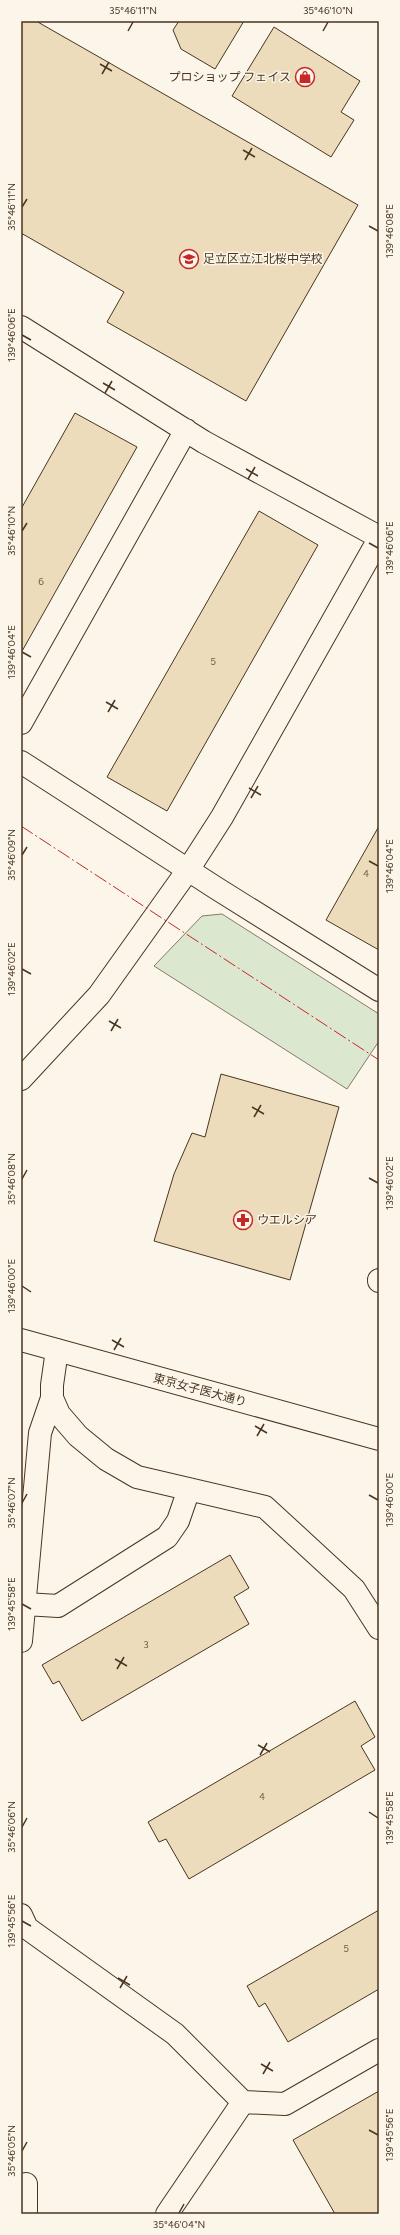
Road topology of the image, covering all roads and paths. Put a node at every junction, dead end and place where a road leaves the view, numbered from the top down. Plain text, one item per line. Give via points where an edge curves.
1 (21, 327) edge
2 (186, 430) junction
3 (379, 538) edge
4 (21, 723) edge
5 (21, 762) edge
6 (188, 870) junction
7 (379, 990) edge
8 (21, 1080) edge
9 (21, 1340) edge
10 (57, 1350) junction
11 (52, 1398) junction
12 (379, 1439) edge
13 (189, 1489) junction
14 (25, 1604) junction
15 (379, 1628) edge
16 (21, 1641) edge
17 (21, 1916) edge
18 (379, 2050) edge
19 (242, 2102) junction
20 (26, 2184) dead end
21 (26, 2214) edge
22 (167, 2214) edge

1 - 2 street
2 - 3 street
2 - 4 street
3 - 6 street via 222,816
5 - 6 street
6 - 7 street
6 - 8 street via 99,995
9 - 10 street, 東京女子医大通り
10 - 11 street
10 - 12 street, 東京女子医大通り
11 - 13 street via 59,1414 78,1436 106,1459 137,1477
11 - 14 street via 40,1433
13 - 14 street via 178,1521 167,1537 58,1606
13 - 15 street via 265,1507 354,1589
14 - 16 street
17 - 19 street via 27,1928 175,2034
18 - 19 street via 284,2104
19 - 22 street
20 - 21 street

